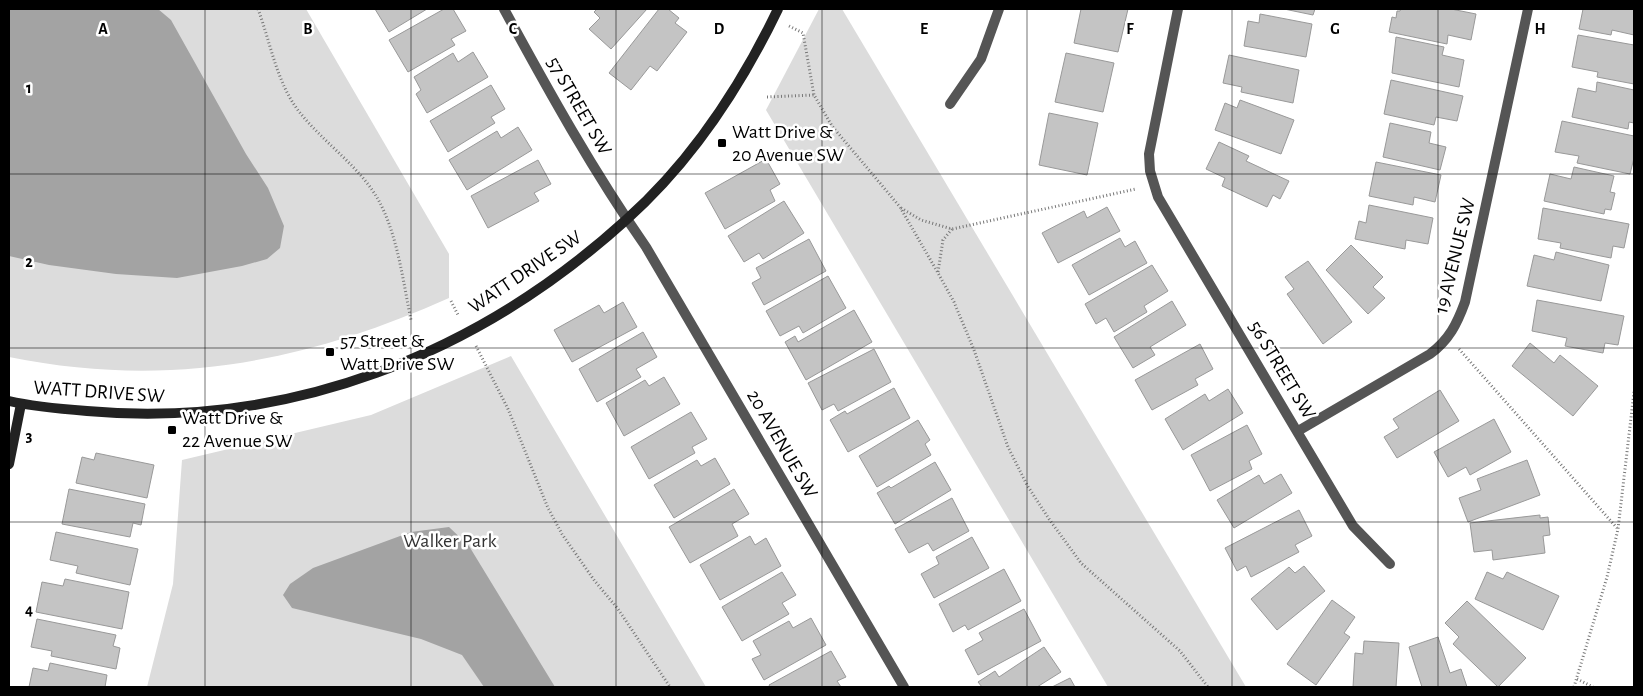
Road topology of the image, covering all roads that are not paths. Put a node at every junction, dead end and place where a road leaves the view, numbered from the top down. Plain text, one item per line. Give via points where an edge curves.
1 (504, 9) edge
2 (778, 9) edge
3 (999, 9) edge
4 (1178, 9) edge
5 (1528, 9) edge
6 (950, 104) dead end
7 (627, 219) junction
8 (9, 401) edge
9 (21, 404) junction
10 (1298, 431) junction
11 (9, 464) edge
12 (1390, 564) dead end
13 (904, 687) edge

1 - 7 street, 57 STREET SW via 547,88
2 - 7 street, WATT DRIVE SW via 751,62 721,108 683,158
3 - 6 street via 981,59
4 - 10 street, 56 STREET SW via 1151,138 1149,154 1154,185 1163,208
5 - 10 street, 19 AVENUE SW via 1465,302 1455,328 1430,354
7 - 9 street, WATT DRIVE SW via 582,256 504,311 437,348 355,382 277,402 198,413 118,414
7 - 13 street, 20 AVENUE SW
8 - 9 street, WATT DRIVE SW
9 - 11 street
10 - 12 street, 56 STREET SW via 1353,526

